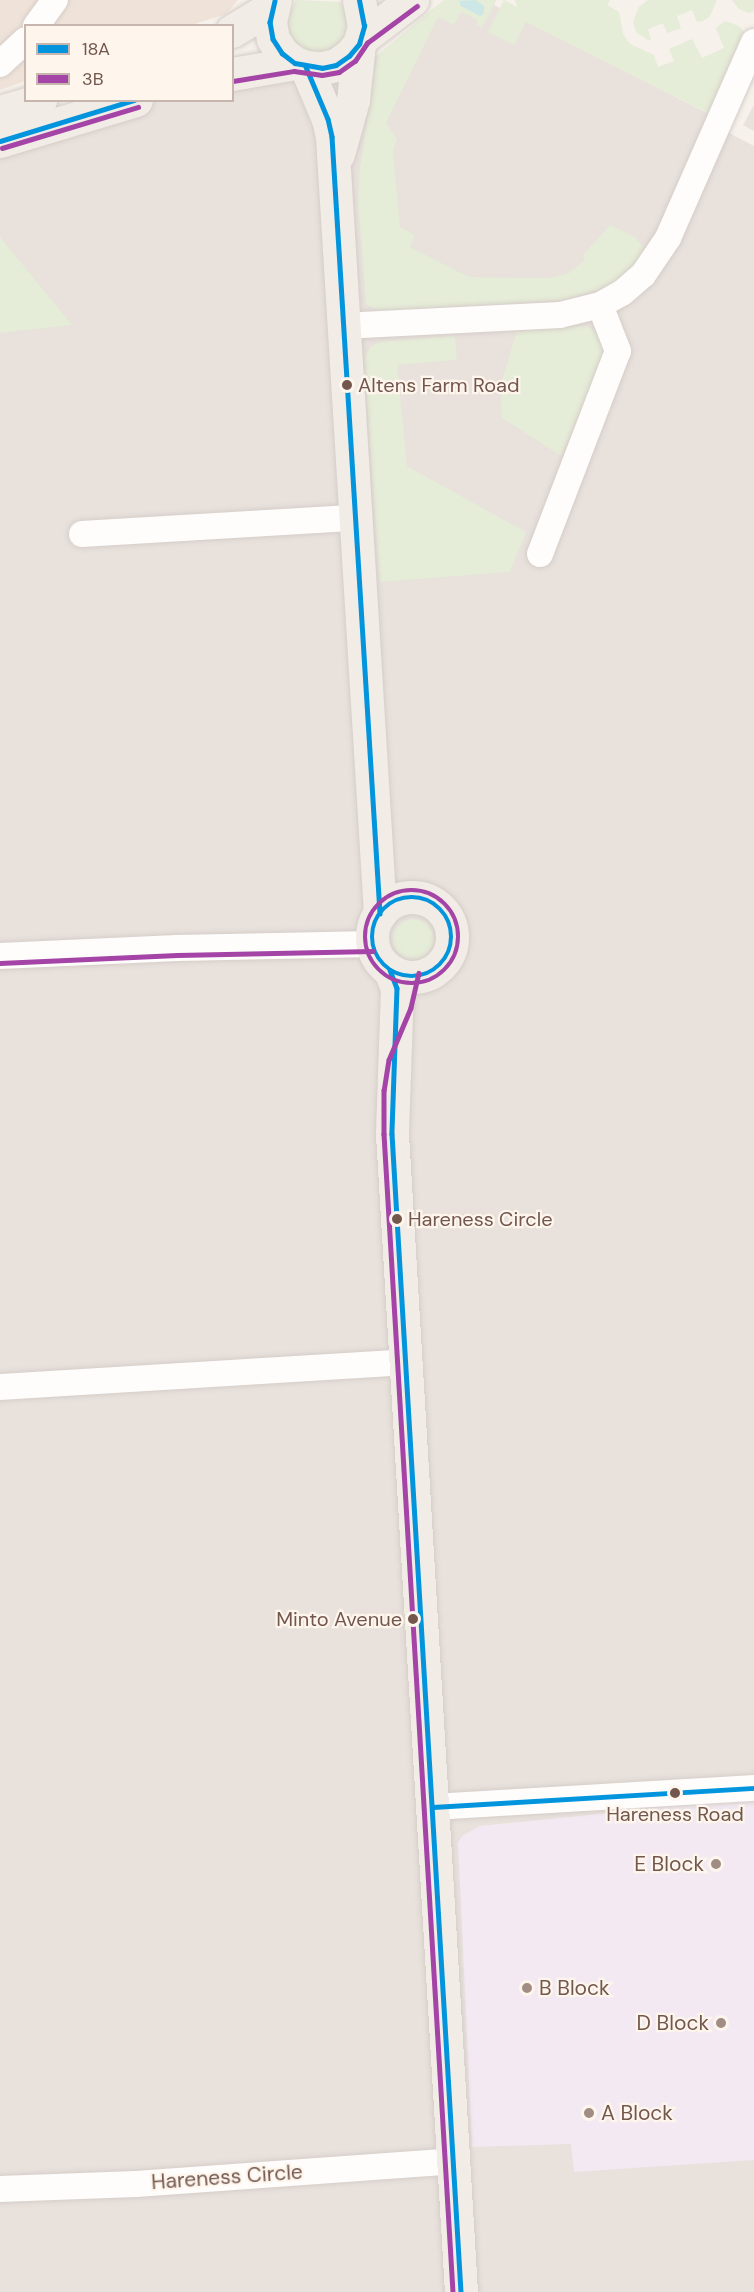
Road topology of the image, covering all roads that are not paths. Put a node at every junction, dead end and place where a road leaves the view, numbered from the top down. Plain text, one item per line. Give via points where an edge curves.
1 (55, 0) edge
2 (359, 0) edge
3 (412, 0) edge
4 (274, 2) edge
5 (37, 24) edge
6 (234, 30) edge
7 (360, 41) junction
8 (754, 42) edge
9 (300, 65) junction
10 (234, 74) edge
11 (33, 102) edge
12 (129, 102) edge
13 (0, 112) edge
14 (0, 141) edge
15 (334, 169) junction
16 (600, 305) junction
17 (342, 326) junction
18 (355, 518) junction
19 (82, 534) dead end
20 (540, 554) dead end
21 (371, 801) junction
22 (412, 897) junction
23 (381, 943) junction
24 (0, 956) edge
25 (426, 975) junction
26 (396, 1062) junction
27 (406, 1362) junction
28 (0, 1387) edge
29 (754, 1788) edge
30 (433, 1807) junction
31 (453, 2161) junction
32 (0, 2189) edge
33 (461, 2292) edge

1 - 5 street
2 - 7 main road via 364,13
3 - 7 main road
4 - 6 main road
4 - 9 main road via 270,22 273,39 282,53
7 - 9 main road via 350,56 336,65
7 - 15 main road via 353,100
8 - 16 street via 660,253 643,275
9 - 10 main road
9 - 15 main road via 328,119
11 - 13 main road
12 - 14 main road
15 - 17 main road
16 - 17 street via 560,315
16 - 20 street via 618,351
17 - 18 main road
18 - 19 street
18 - 21 main road
21 - 22 main road
21 - 23 main road
22 - 23 main road via 394,902
22 - 25 main road via 440,908 452,933 446,959
23 - 24 street
23 - 25 main road via 408,977
23 - 26 main road via 397,988
25 - 26 main road via 418,1010
26 - 27 main road via 392,1134
27 - 28 street
27 - 30 main road
29 - 30 street
30 - 31 main road
31 - 32 street, Hareness Circle via 136,2184
31 - 33 main road

